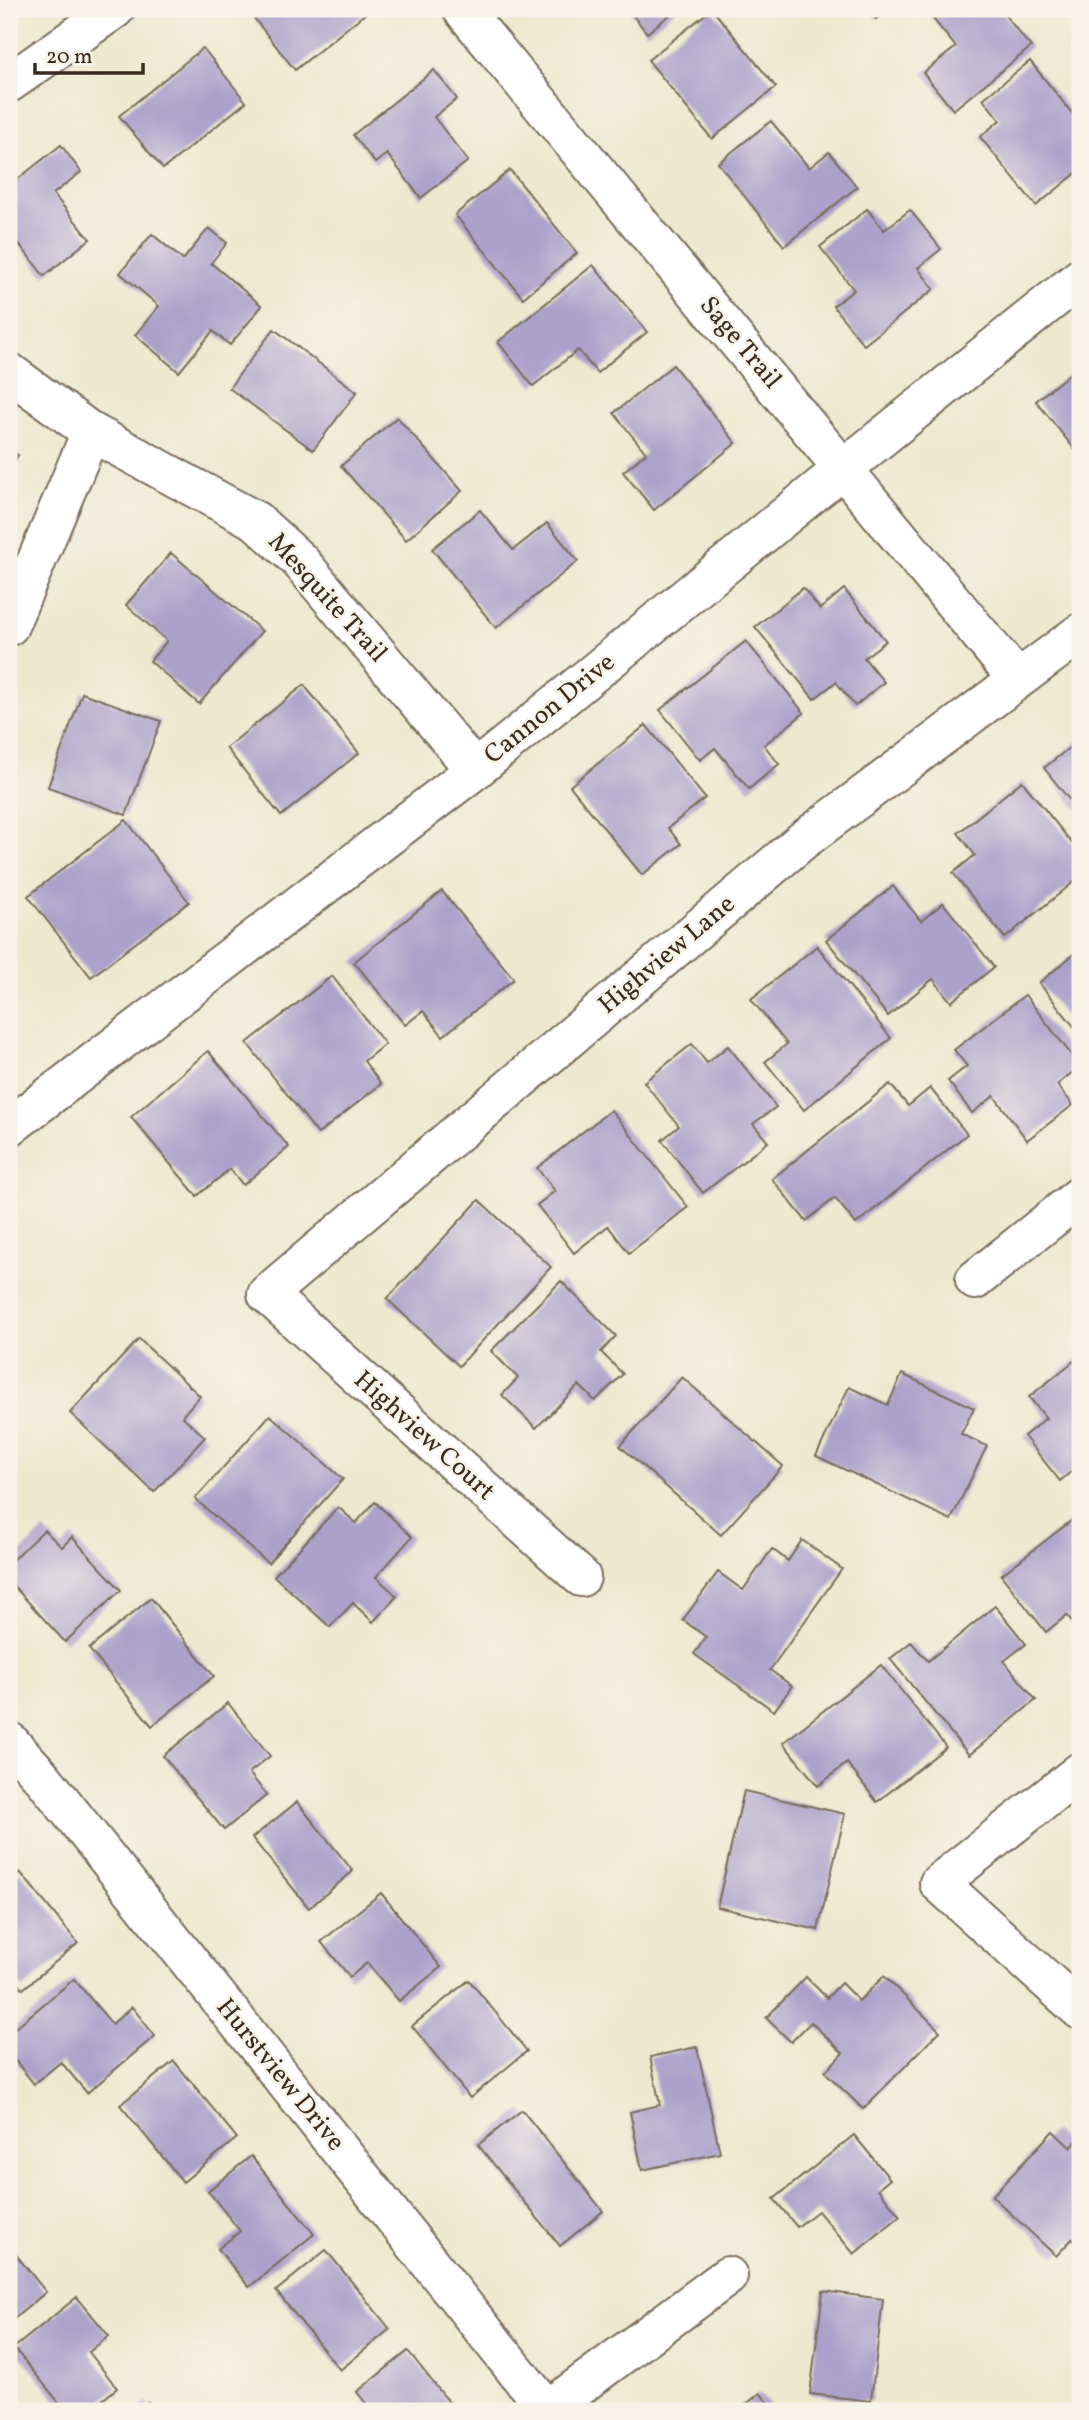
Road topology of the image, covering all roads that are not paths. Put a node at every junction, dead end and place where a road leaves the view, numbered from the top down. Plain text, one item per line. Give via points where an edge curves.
1 (116, 9) edge
2 (462, 9) edge
3 (9, 83) edge
4 (1080, 278) edge
5 (9, 372) edge
6 (91, 432) junction
7 (844, 468) junction
8 (9, 626) edge
9 (1080, 633) edge
10 (1017, 679) junction
11 (475, 770) junction
12 (9, 1127) edge
13 (1080, 1196) edge
14 (975, 1280) dead end
15 (267, 1294) joint
16 (581, 1577) dead end
17 (9, 1741) edge
18 (1080, 1772) edge
19 (1080, 2010) edge
20 (728, 2276) dead end
21 (548, 2411) edge

1 - 3 street
2 - 7 street, Sage Trail
4 - 7 street, Cannon Drive
5 - 6 street, Mesquite Trail
6 - 8 street
6 - 11 street, Mesquite Trail via 256,521 299,560
7 - 10 street, Sage Trail
7 - 11 street, Cannon Drive
9 - 10 street, Highview Lane
10 - 15 street, Highview Lane via 803,841
11 - 12 street, Cannon Drive
13 - 14 street
15 - 16 street, Highview Court
17 - 21 street, Hurstview Drive
18 - 19 street via 939,1883
20 - 21 street

